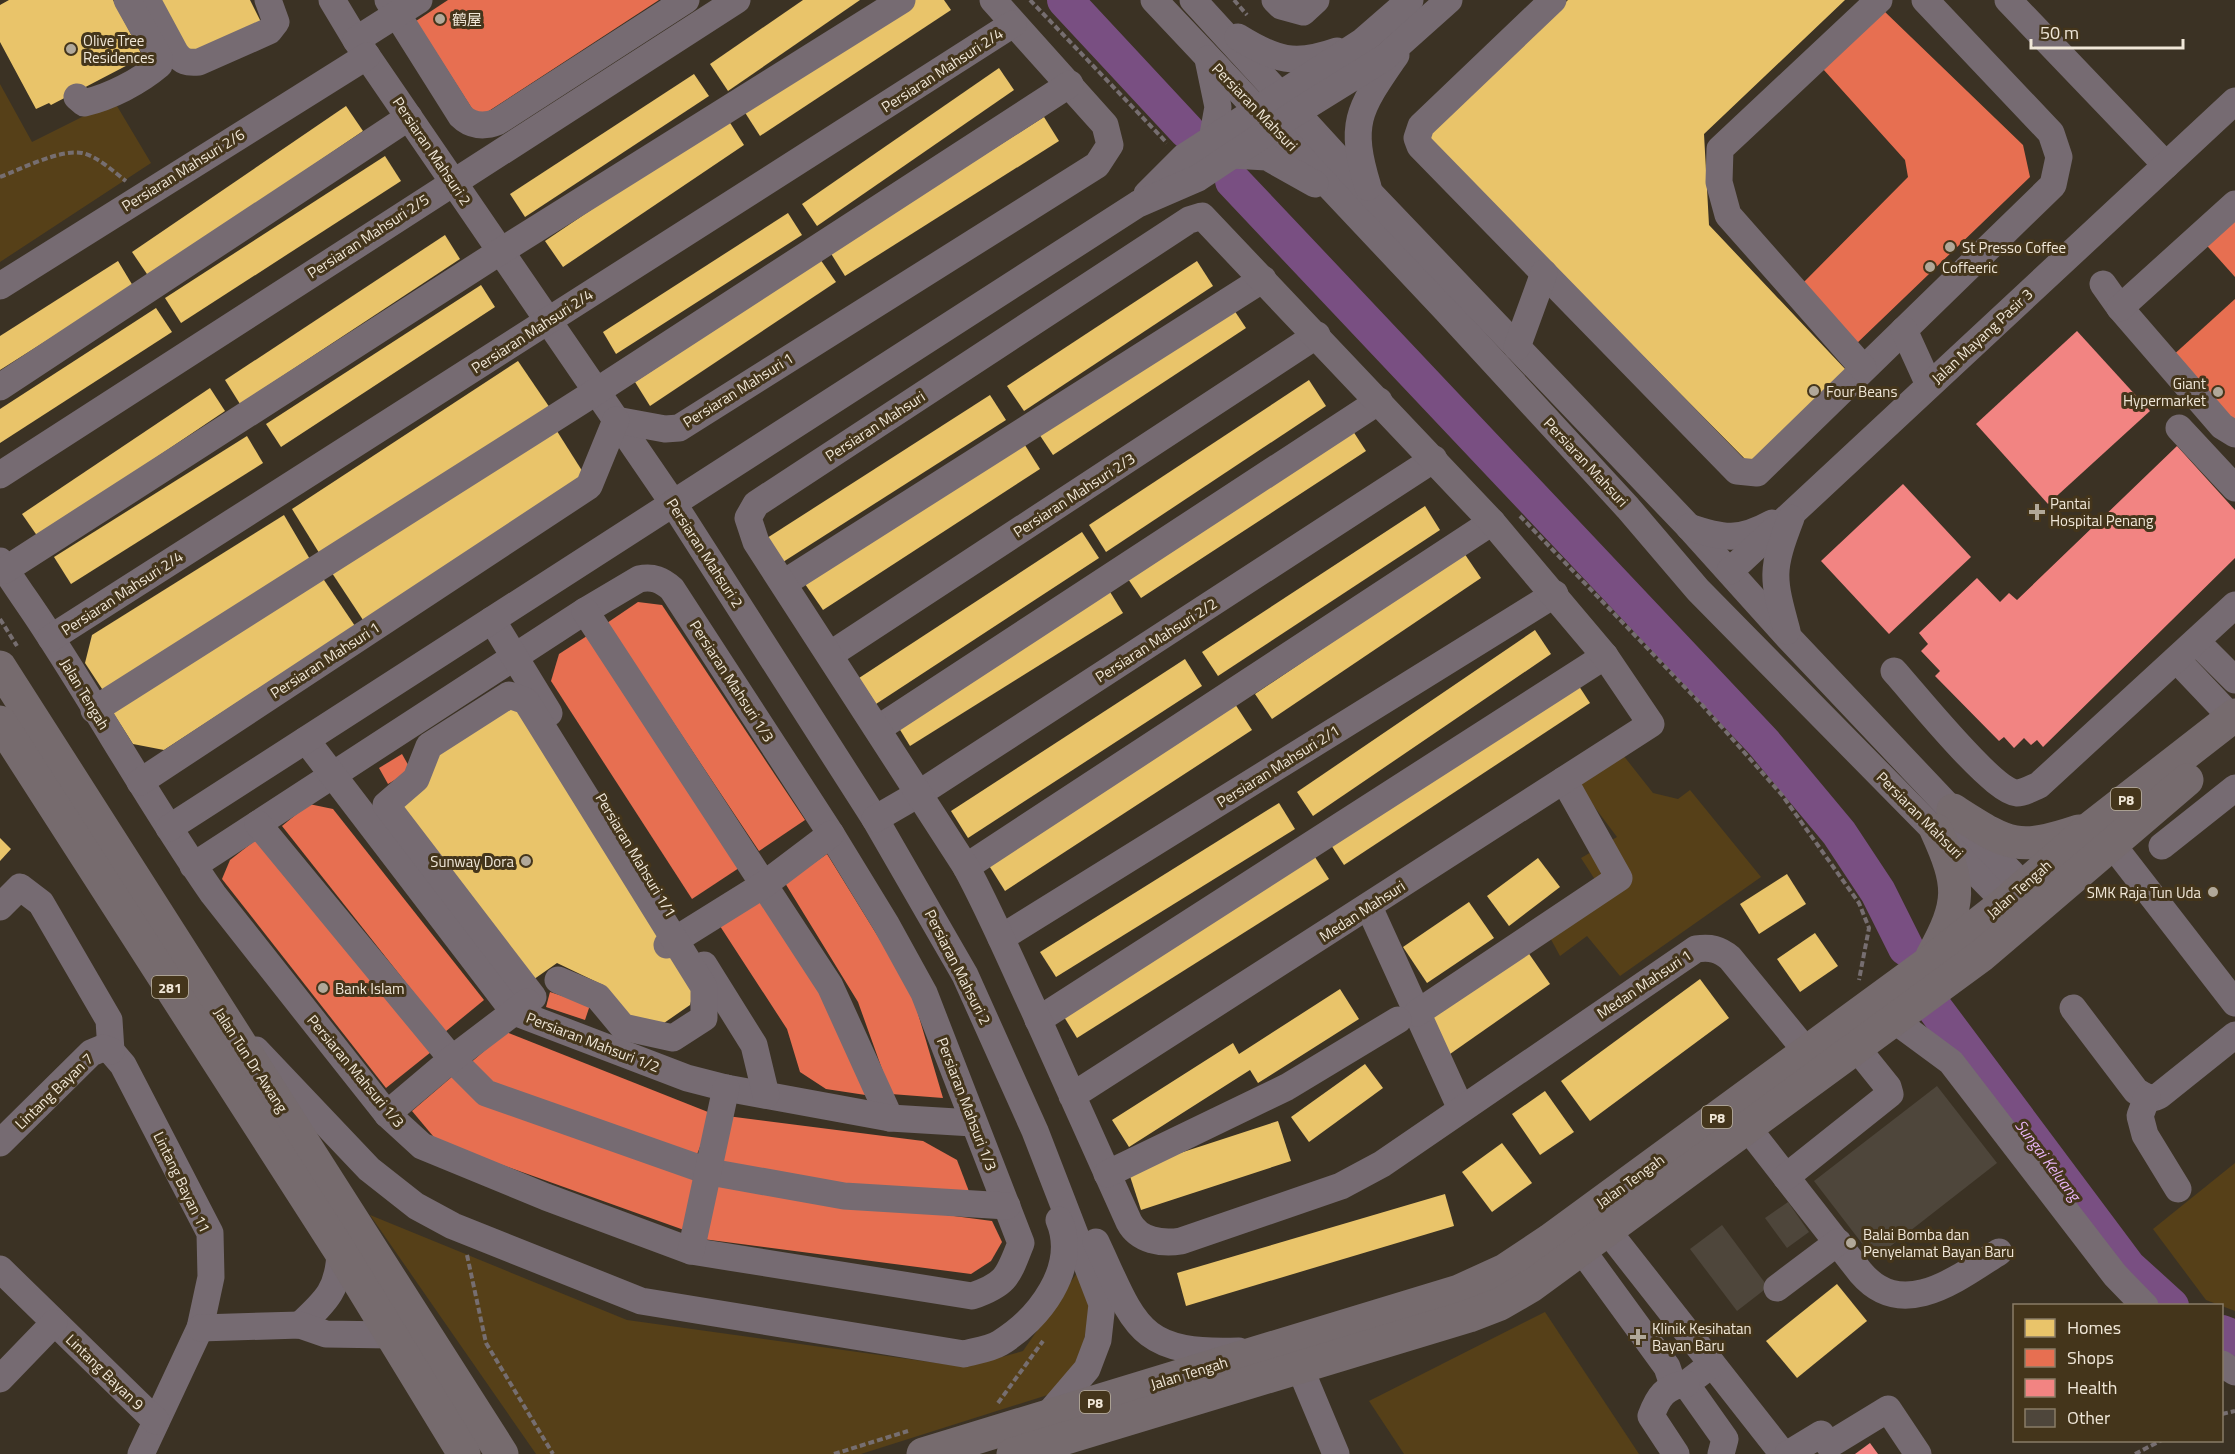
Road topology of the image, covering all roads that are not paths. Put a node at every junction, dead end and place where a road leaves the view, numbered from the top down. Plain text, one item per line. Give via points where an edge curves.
1 (127, 0) edge
2 (147, 0) edge
3 (268, 0) edge
4 (332, 0) edge
5 (419, 0) edge
6 (686, 0) edge
7 (736, 0) edge
8 (902, 0) edge
9 (993, 0) edge
10 (1154, 0) edge
11 (1275, 0) edge
12 (1317, 0) edge
13 (1410, 0) edge
14 (1449, 0) edge
15 (1553, 0) edge
16 (1879, 0) edge
17 (1925, 0) edge
18 (2008, 0) edge
19 (392, 8) edge
20 (1201, 9) edge
21 (1013, 24) junction
22 (1363, 41) junction
23 (1403, 44) junction
24 (362, 48) junction
25 (1208, 59) junction
26 (1070, 84) junction
27 (77, 97) dead end
28 (2235, 101) edge
29 (1278, 111) junction
30 (409, 117) junction
31 (1222, 147) junction
32 (2166, 165) junction
33 (453, 181) junction
34 (1363, 202) junction
35 (1138, 204) junction
36 (2235, 204) edge
37 (501, 251) junction
38 (1544, 273) junction
39 (1263, 279) junction
40 (2103, 284) dead end
41 (0, 286) edge
42 (2120, 308) junction
43 (549, 321) junction
44 (1904, 330) junction
45 (1317, 335) junction
46 (1517, 347) junction
47 (1863, 368) junction
48 (1929, 385) junction
49 (0, 387) edge
50 (597, 391) junction
51 (1379, 401) junction
52 (616, 420) junction
53 (2180, 428) dead end
54 (2235, 434) edge
55 (1434, 459) junction
56 (0, 474) edge
57 (2235, 488) edge
58 (674, 503) junction
59 (1794, 511) junction
60 (1492, 522) junction
61 (1689, 527) junction
62 (1649, 533) junction
63 (3, 566) edge
64 (1730, 571) junction
65 (784, 583) junction
66 (1555, 594) junction
67 (2235, 605) edge
68 (585, 611) junction
69 (492, 620) junction
70 (1788, 637) junction
71 (51, 638) junction
72 (2187, 651) junction
73 (831, 654) junction
74 (1605, 656) junction
75 (515, 657) junction
76 (9, 658) edge
77 (1894, 671) dead end
78 (2235, 680) edge
79 (1797, 693) junction
80 (94, 710) junction
81 (0, 722) edge
82 (2234, 723) edge
83 (879, 728) junction
84 (306, 740) junction
85 (332, 774) junction
86 (1564, 780) junction
87 (140, 782) junction
88 (2235, 788) edge
89 (920, 793) junction
90 (875, 819) junction
91 (1945, 820) junction
92 (258, 824) junction
93 (169, 828) junction
94 (831, 834) junction
95 (2100, 835) junction
96 (2162, 846) dead end
97 (193, 866) junction
98 (966, 867) junction
99 (765, 884) junction
100 (2023, 903) junction
101 (0, 907) edge
102 (1369, 907) junction
103 (1001, 938) junction
104 (675, 939) junction
105 (1928, 963) junction
106 (965, 975) junction
107 (924, 993) junction
108 (2235, 1003) edge
109 (523, 1005) junction
110 (2073, 1008) dead end
111 (218, 1009) junction
112 (1407, 1016) junction
113 (1038, 1020) junction
114 (1894, 1020) junction
115 (2235, 1035) edge
116 (1848, 1037) junction
117 (111, 1051) junction
118 (1806, 1052) junction
119 (452, 1059) junction
120 (726, 1088) junction
121 (766, 1095) junction
122 (1072, 1096) junction
123 (2147, 1097) junction
124 (1461, 1109) junction
125 (387, 1114) junction
126 (891, 1118) junction
127 (973, 1123) junction
128 (1747, 1127) junction
129 (1035, 1131) junction
130 (0, 1143) edge
131 (710, 1172) junction
132 (1107, 1174) junction
133 (1786, 1177) junction
134 (2178, 1189) dead end
135 (1006, 1206) junction
136 (1607, 1230) junction
137 (1838, 1242) junction
138 (1581, 1249) junction
139 (340, 1251) junction
140 (691, 1251) junction
141 (1999, 1252) dead end
142 (0, 1269) edge
143 (1778, 1288) dead end
144 (2144, 1304) edge
145 (54, 1323) junction
146 (300, 1325) junction
147 (200, 1328) junction
148 (390, 1335) junction
149 (1266, 1350) junction
150 (1712, 1364) junction
151 (1300, 1368) junction
152 (0, 1379) edge
153 (1680, 1385) junction
154 (1046, 1417) junction
155 (156, 1421) junction
156 (917, 1442) edge
157 (501, 1448) edge
158 (462, 1453) edge
159 (141, 1454) edge
160 (1013, 1454) edge
161 (1336, 1454) edge
162 (1676, 1454) edge
163 (1721, 1454) edge
164 (1783, 1454) edge
165 (1788, 1454) edge
166 (1918, 1454) edge

1 - 27 street via 159,57 159,65 128,78 92,101 84,103
2 - 3 street via 180,60 188,63 199,62 268,31 276,22
4 - 24 street, Persiaran Mahsuri 2
5 - 19 street, Persiaran Mahsuri 2/6
6 - 19 street via 497,122 484,126 461,116
7 - 33 street, Persiaran Mahsuri 2/5
8 - 37 street
9 - 21 street, Persiaran Mahsuri 1
10 - 25 street, Persiaran Mahsuri
11 - 12 street via 1281,6 1304,12
13 - 22 street
14 - 23 street
15 - 38 street via 1421,126 1417,138 1420,146
16 - 47 street via 1720,149 1719,182 1728,215
17 - 44 street via 2050,133 2059,157 2053,185
18 - 32 street
19 - 24 street, Persiaran Mahsuri 2/6
20 - 22 street via 1262,52 1293,60 1319,57
20 - 29 street, Persiaran Mahsuri
21 - 26 street, Persiaran Mahsuri 1
21 - 43 street, Persiaran Mahsuri 2/4
22 - 29 street
23 - 29 street
23 - 34 street via 1372,90 1357,123
24 - 30 street, Persiaran Mahsuri 2
24 - 41 street, Persiaran Mahsuri 2/6
25 - 29 street, Persiaran Mahsuri
25 - 31 street
26 - 50 street
26 - 52 street, Persiaran Mahsuri 1 via 1105,125 1110,145 1097,165 679,428
28 - 32 street, Jalan Mayang Pasir 3
29 - 31 street
29 - 34 street, Persiaran Mahsuri
30 - 33 street, Persiaran Mahsuri 2
30 - 49 street
31 - 34 street via 1276,160
31 - 35 street via 1188,183
31 - 35 street via 1180,161
32 - 48 street, Jalan Mayang Pasir 3
33 - 37 street, Persiaran Mahsuri 2
33 - 56 street, Persiaran Mahsuri 2/5
34 - 46 street, Persiaran Mahsuri
34 - 62 street, Persiaran Mahsuri
35 - 58 street
36 - 42 street
37 - 43 street, Persiaran Mahsuri 2
37 - 63 street
38 - 46 street
38 - 47 street via 1737,471 1757,473
39 - 45 street
39 - 65 street
39 - 65 street, Persiaran Mahsuri via 1202,216 1189,220 756,504 748,518 756,542
40 - 42 street
42 - 54 street via 2222,426
43 - 50 street, Persiaran Mahsuri 2
43 - 71 street, Persiaran Mahsuri 2/4
44 - 47 street
44 - 48 street
45 - 51 street
45 - 73 street, Persiaran Mahsuri 2/3
46 - 61 street, Persiaran Mahsuri
48 - 59 street, Jalan Mayang Pasir 3 via 1874,448
50 - 52 street, Persiaran Mahsuri 2
50 - 80 street
51 - 55 street
51 - 83 street
52 - 58 street, Persiaran Mahsuri 2
52 - 87 street, Persiaran Mahsuri 1 via 589,486
53 - 57 street
55 - 60 street
55 - 89 street, Persiaran Mahsuri 2/2
58 - 69 street
58 - 90 street, Persiaran Mahsuri 2
59 - 61 street via 1756,532 1734,538
59 - 64 street, Jalan Mayang Pasir 3
59 - 70 street via 1776,555 1775,574
60 - 66 street
60 - 98 street
61 - 64 street, Persiaran Mahsuri
62 - 64 street via 1679,549 1705,572
62 - 79 street, Persiaran Mahsuri
63 - 71 street, Jalan Tengah
64 - 70 street, Persiaran Mahsuri
64 - 79 street via 1730,597 1784,663
65 - 73 street
66 - 74 street
66 - 103 street, Persiaran Mahsuri 2/1
67 - 72 street
68 - 75 street, Persiaran Mahsuri 1/3
68 - 94 street, Persiaran Mahsuri 1/3 via 639,579 656,579 672,590
68 - 99 street
69 - 75 street, Persiaran Mahsuri 1/1
69 - 84 street
70 - 91 street, Persiaran Mahsuri
71 - 80 street, Jalan Tengah
72 - 77 street via 2039,785 2017,793 1983,771
72 - 78 street
72 - 82 street
73 - 83 street
74 - 86 street, Medan Mahsuri via 1651,724
74 - 113 street
75 - 85 street, Persiaran Mahsuri 1/3
75 - 104 street, Persiaran Mahsuri 1/1
76 - 111 main road, Jalan Tun Dr Awang / 281
79 - 91 street, Persiaran Mahsuri
80 - 87 street, Jalan Tengah
81 - 139 main road, Jalan Tun Dr Awang / 281
82 - 95 main road, Jalan Tengah / P8
83 - 89 street
84 - 85 street, Persiaran Mahsuri 1/2
84 - 93 street
85 - 92 street, Persiaran Mahsuri 1/3
85 - 109 street, Persiaran Mahsuri 1/2
86 - 102 street, Medan Mahsuri
86 - 112 street via 1619,878
87 - 93 street, Jalan Tengah
88 - 96 street
89 - 90 street, Persiaran Mahsuri 2/2
89 - 98 street
90 - 106 street, Persiaran Mahsuri 2
91 - 95 main road via 2031,845
91 - 100 street, Persiaran Mahsuri
91 - 105 main road via 1956,884 1953,912
92 - 97 street, Persiaran Mahsuri 1/3
92 - 119 street
93 - 97 street, Persiaran Mahsuri 1/3
94 - 99 street
94 - 107 street, Persiaran Mahsuri 1/3
95 - 100 main road, Jalan Tengah / P8
95 - 108 street
97 - 125 street, Persiaran Mahsuri 1/3
98 - 103 street
99 - 104 street
99 - 126 street via 830,986
100 - 105 main road, Jalan Tengah / P8
100 - 114 main road, Jalan Tengah / P8 via 1981,956
101 - 117 street via 20,887 41,903 109,1020
102 - 112 street
102 - 122 street, Medan Mahsuri
103 - 113 street
104 - 109 street via 704,987 704,1018 673,1038 623,1027 598,997 565,975
104 - 109 street via 526,701 508,695 429,746 416,779 386,805
104 - 121 street, Persiaran Mahsuri 1/1 via 754,1045
105 - 116 main road, Jalan Tengah / P8
106 - 107 street
106 - 129 street, Persiaran Mahsuri 2
107 - 127 street, Persiaran Mahsuri 1/3
109 - 119 street
109 - 120 street, Persiaran Mahsuri 1/2 via 687,1078
110 - 123 street via 2136,1090
111 - 129 street via 369,1169 416,1206 453,1227 641,1301 964,1354 997,1345 1024,1326 1046,1301 1059,1272 1064,1252 1061,1227 1039,1173
111 - 157 main road, Jalan Tun Dr Awang / 281
112 - 124 street
112 - 132 street via 1287,1087
113 - 122 street
114 - 116 main road, Jalan Tengah / P8
114 - 144 street via 1951,1062 2115,1275
115 - 123 street via 2156,1098
116 - 118 main road, Jalan Tengah / P8
116 - 128 main road, Jalan Tengah / P8
116 - 133 street via 1890,1094
117 - 130 street, Lintang Bayan 7 via 103,1048 91,1053
117 - 147 street, Lintang Bayan 11 via 123,1065 210,1233 211,1277
118 - 124 street, Medan Mahsuri 1 via 1730,957 1720,950 1696,948
118 - 149 main road, Jalan Tengah / P8 via 1505,1270 1459,1291
119 - 125 street
119 - 131 street via 486,1093
120 - 121 street, Persiaran Mahsuri 1/2
120 - 131 street
121 - 126 street, Persiaran Mahsuri 1/2
122 - 132 street
123 - 134 street via 2140,1116 2145,1135
124 - 132 street, Medan Mahsuri 1 via 1382,1164 1341,1186 1181,1241 1161,1243 1136,1233
125 - 140 street, Persiaran Mahsuri 1/3 via 422,1146
126 - 127 street, Persiaran Mahsuri 1/2
127 - 135 street, Persiaran Mahsuri 1/3
128 - 133 street
128 - 136 main road, Jalan Tengah / P8
129 - 149 street via 1063,1171 1122,1300 1150,1336 1190,1352
129 - 154 street via 1102,1304 1098,1340 1088,1369
131 - 135 street via 844,1196
131 - 140 street
133 - 137 street
135 - 140 street, Persiaran Mahsuri 1/3 via 1021,1243 1011,1269 997,1287 972,1296
136 - 138 main road, Jalan Tengah / P8
136 - 150 street
137 - 141 street via 1870,1284 1900,1295 1924,1293 1950,1283
137 - 143 street
138 - 151 main road, Jalan Tengah / P8 via 1500,1304
138 - 153 street
139 - 146 street via 338,1280 330,1296
139 - 148 main road, Jalan Tun Dr Awang / 281
142 - 145 street, Lintang Bayan 9
145 - 152 street, Lintang Bayan 9
145 - 155 street, Lintang Bayan 9
146 - 147 street
146 - 148 street via 327,1334
147 - 155 street, Lintang Bayan 11
148 - 158 main road, Jalan Tun Dr Awang / 281
149 - 154 main road, Jalan Tengah / P8
150 - 153 street
150 - 164 street
151 - 160 main road, Jalan Tengah / P8
151 - 161 street
153 - 162 street via 1658,1397 1651,1416
153 - 163 street via 1725,1439
154 - 156 main road, Jalan Tengah / P8
155 - 159 street, Lintang Bayan 11
165 - 166 street via 1821,1434 1829,1445 1888,1409

